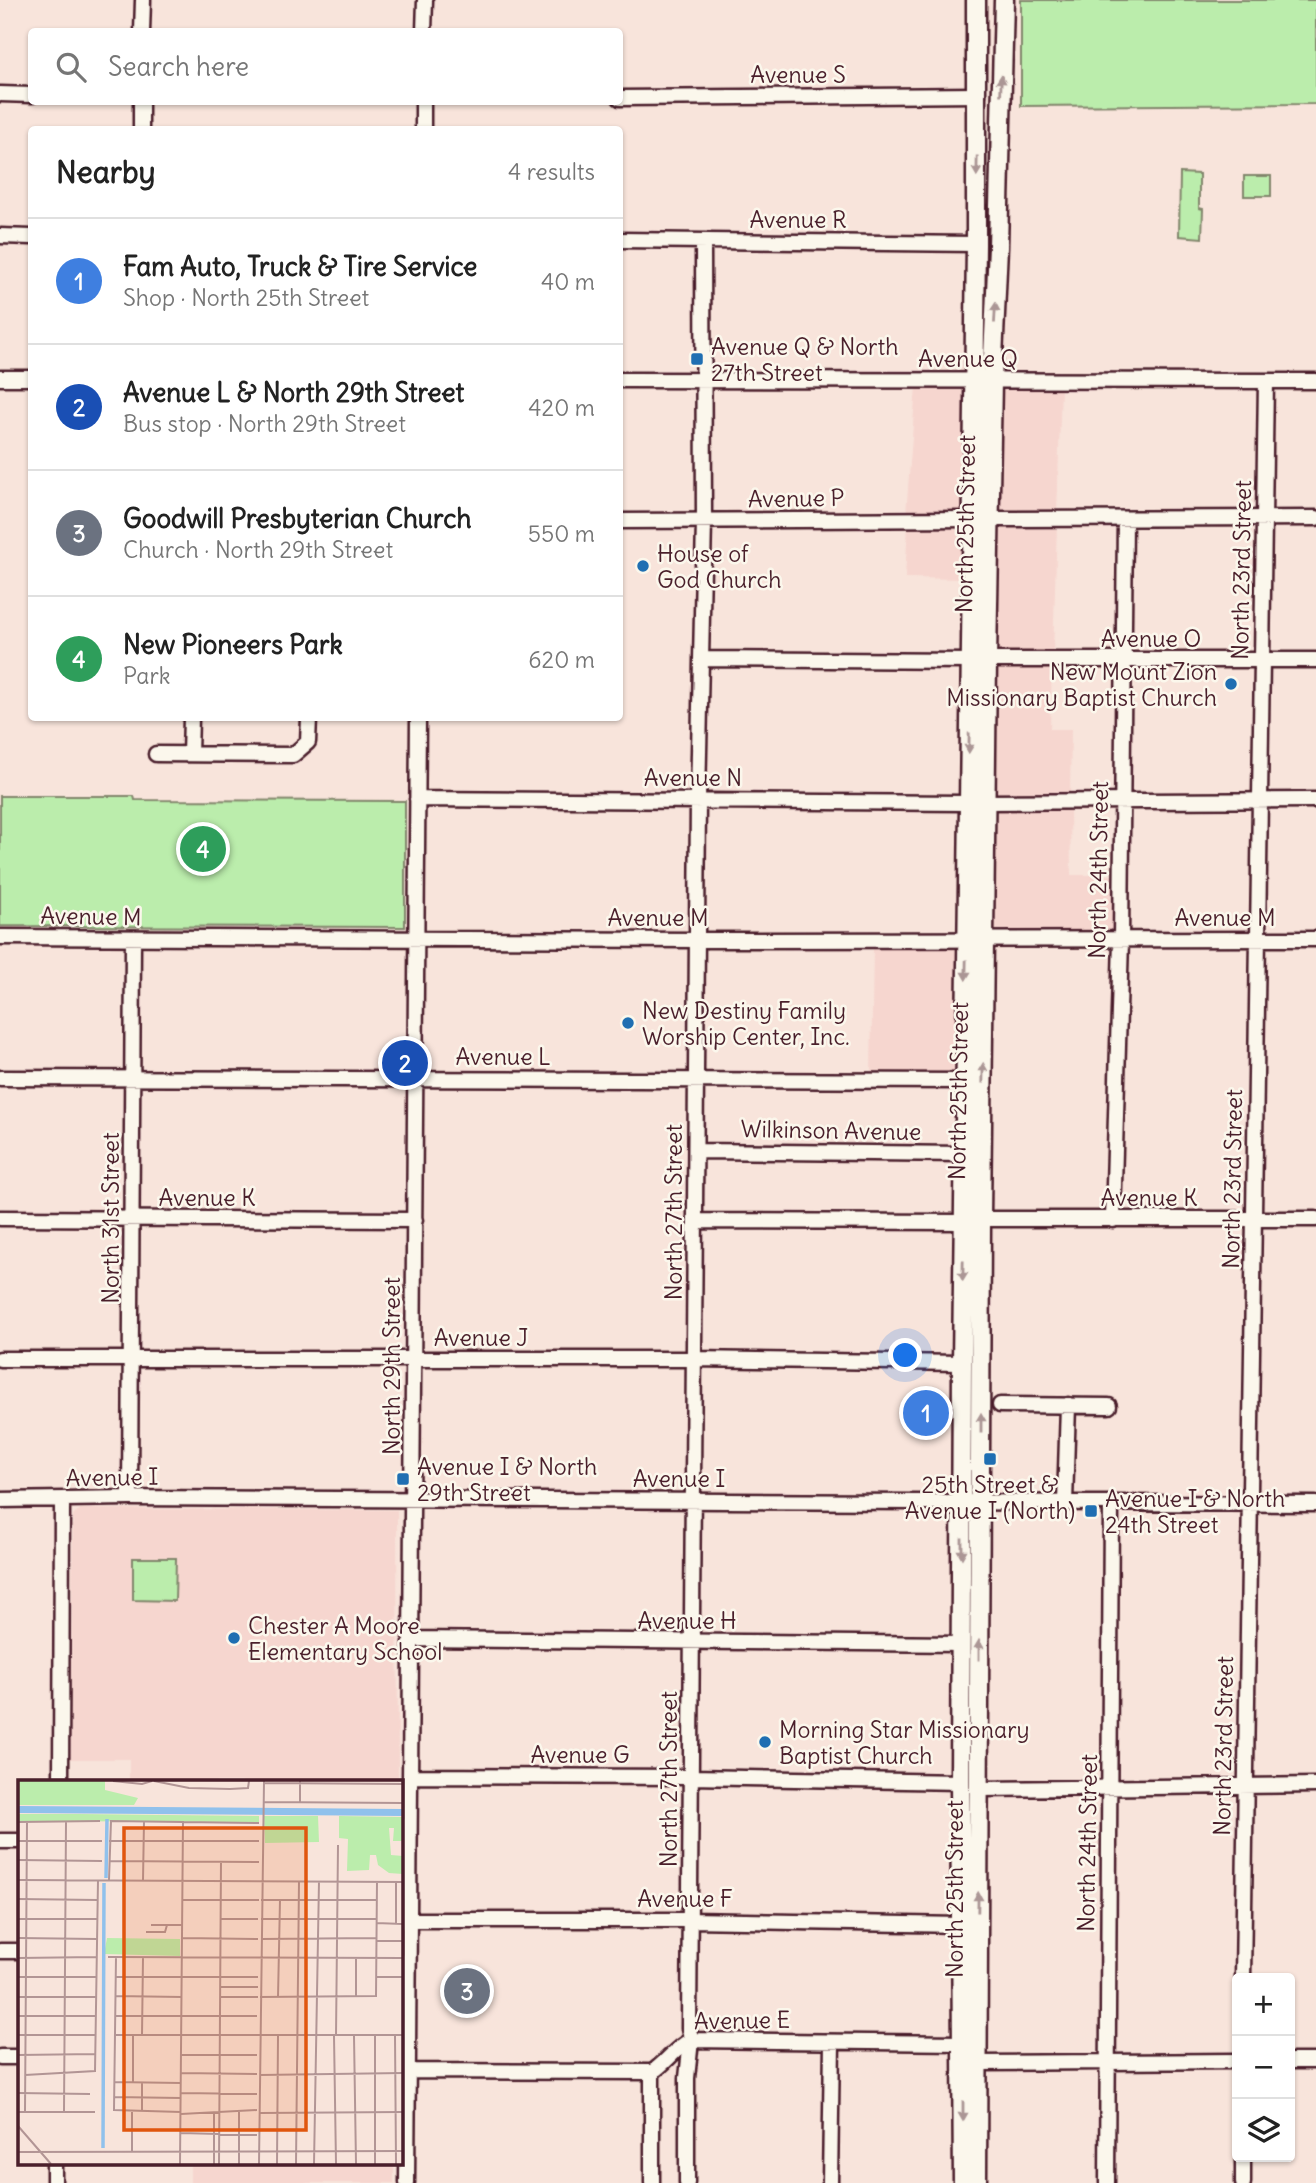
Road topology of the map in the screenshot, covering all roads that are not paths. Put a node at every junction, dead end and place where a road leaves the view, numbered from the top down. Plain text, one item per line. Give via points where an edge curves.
1 (143, 0) edge
2 (425, 0) edge
3 (976, 0) edge
4 (1004, 0) edge
5 (142, 28) edge
6 (424, 28) edge
7 (0, 94) edge
8 (28, 95) edge
9 (978, 95) junction
10 (623, 97) edge
11 (141, 105) edge
12 (423, 105) edge
13 (141, 126) edge
14 (423, 126) edge
15 (0, 236) edge
16 (28, 237) edge
17 (623, 240) edge
18 (703, 241) junction
19 (976, 244) junction
20 (0, 377) edge
21 (28, 378) edge
22 (623, 380) edge
23 (704, 381) junction
24 (973, 381) junction
25 (992, 381) junction
26 (1266, 381) junction
27 (1316, 381) edge
28 (1265, 517) junction
29 (1316, 518) edge
30 (981, 519) junction
31 (1125, 519) junction
32 (623, 521) edge
33 (704, 521) junction
34 (701, 659) junction
35 (1263, 660) junction
36 (1316, 660) edge
37 (979, 661) junction
38 (1123, 661) junction
39 (191, 721) edge
40 (309, 721) edge
41 (418, 721) edge
42 (156, 754) dead end
43 (190, 754) junction
44 (417, 799) junction
45 (698, 799) junction
46 (1316, 800) edge
47 (1122, 801) junction
48 (1261, 801) junction
49 (976, 802) junction
50 (0, 937) edge
51 (416, 938) junction
52 (133, 939) junction
53 (975, 939) junction
54 (1316, 939) edge
55 (698, 940) junction
56 (1121, 940) junction
57 (1259, 940) junction
58 (0, 1077) edge
59 (133, 1077) junction
60 (415, 1079) junction
61 (697, 1079) junction
62 (965, 1081) junction
63 (965, 1103) junction
64 (696, 1151) junction
65 (965, 1154) junction
66 (0, 1218) edge
67 (1254, 1219) junction
68 (1316, 1219) edge
69 (133, 1220) junction
70 (415, 1220) junction
71 (1113, 1220) junction
72 (696, 1221) junction
73 (972, 1221) junction
74 (0, 1359) edge
75 (694, 1359) junction
76 (132, 1360) junction
77 (414, 1360) junction
78 (962, 1363) junction
79 (1000, 1405) dead end
80 (1068, 1405) junction
81 (1109, 1406) dead end
82 (130, 1498) junction
83 (0, 1500) edge
84 (413, 1500) junction
85 (61, 1501) junction
86 (693, 1501) junction
87 (980, 1502) junction
88 (962, 1503) junction
89 (1065, 1503) junction
90 (1111, 1503) junction
91 (1248, 1504) junction
92 (1316, 1504) edge
93 (411, 1639) junction
94 (692, 1643) junction
95 (962, 1644) junction
96 (961, 1672) junction
97 (410, 1776) junction
98 (691, 1777) junction
99 (61, 1780) edge
100 (960, 1782) junction
101 (1245, 1785) junction
102 (1316, 1785) edge
103 (1111, 1787) junction
104 (980, 1789) junction
105 (0, 1841) edge
106 (18, 1841) edge
107 (405, 1842) edge
108 (408, 1920) junction
109 (690, 1920) junction
110 (961, 1925) junction
111 (0, 1951) edge
112 (18, 1951) edge
113 (404, 1951) edge
114 (1243, 1973) edge
115 (691, 2040) junction
116 (832, 2042) junction
117 (970, 2043) junction
118 (0, 2057) edge
119 (18, 2057) edge
120 (1232, 2061) edge
121 (1295, 2061) edge
122 (1316, 2061) edge
123 (405, 2062) edge
124 (978, 2063) junction
125 (1106, 2063) junction
126 (652, 2072) junction
127 (1242, 2162) edge
128 (407, 2183) edge
129 (652, 2183) edge
130 (687, 2183) edge
131 (830, 2183) edge
132 (963, 2183) edge
133 (977, 2183) edge
134 (1107, 2183) edge
135 (1242, 2183) edge

1 - 5 street
2 - 6 street
3 - 9 main road, North 25th Street
25 -> 4 main road, North 25th Street
7 - 8 street
9 - 10 street, Avenue S
9 -> 19 main road, North 25th Street
11 - 13 street
12 - 14 street
15 - 16 street
17 - 18 street, Avenue R
18 - 19 street, Avenue R
18 - 23 street, North 27th Street
19 - 24 main road, North 25th Street
20 - 21 street
22 - 23 street, Avenue Q
23 - 24 street, Avenue Q
23 - 33 street, North 27th Street
24 - 25 street, Avenue Q
24 - 30 main road, North 25th Street
25 - 26 street, Avenue Q
25 - 30 main road, North 25th Street
26 - 27 street, Avenue Q
26 - 28 street, North 23rd Street
28 - 29 street, Avenue P
28 - 31 street, Avenue P
28 - 35 street, North 23rd Street
30 - 31 street, Avenue P
30 - 33 street, Avenue P
30 - 37 main road, North 25th Street
30 - 37 main road, North 25th Street via 973,547 980,561
31 - 38 street, North 24th Street
32 - 33 street, Avenue P
33 - 34 street, North 27th Street
34 - 37 street, Avenue O
34 - 45 street, North 27th Street
35 - 36 street, Avenue O
35 - 38 street, Avenue O
35 - 48 street, North 23rd Street
37 - 38 street, Avenue O
37 - 49 main road, North 25th Street
38 - 47 street, North 24th Street
39 - 43 street
40 - 43 street via 308,742 293,755
41 - 44 street, North 29th Street
42 - 43 street
44 - 45 street, Avenue N
44 - 51 street, North 29th Street
45 - 49 street, Avenue N
45 - 55 street, North 27th Street
46 - 48 street, Avenue N
47 - 48 street, Avenue N
47 - 49 street, Avenue N
47 - 56 street, North 24th Street
48 - 57 street, North 23rd Street
49 - 53 main road, North 25th Street
50 - 52 street, Avenue M
51 - 52 street, Avenue M
51 - 55 street, Avenue M
51 - 60 street, North 29th Street
52 - 59 street, North 31st Street
53 - 55 street, Avenue M
53 - 56 street, Avenue M
53 -> 62 main road, North 25th Street
73 -> 53 main road, North 25th Street
54 - 57 street, Avenue M
55 - 61 street, North 27th Street
56 - 57 street, Avenue M
56 - 71 street, North 24th Street
57 - 67 street, North 23rd Street
58 - 59 street, Avenue L
59 - 60 street, Avenue L
59 - 69 street, North 31st Street
60 - 61 street, Avenue L
60 - 70 street, North 29th Street
61 - 62 street, Avenue L
61 - 64 street, North 27th Street
62 - 63 main road, North 25th Street
63 - 65 main road, North 25th Street
63 - 73 main road via 972,1117
64 - 65 street, Wilkinson Avenue
64 - 72 street, North 27th Street
65 - 73 main road, North 25th Street
66 - 69 street, Avenue K
67 - 68 street, Avenue K
67 - 71 street, Avenue K
67 - 91 street, North 23rd Street
69 - 70 street, Avenue K
69 - 76 street, North 31st Street
70 - 77 street, North 29th Street
71 - 73 street, Avenue K
72 - 73 street, Avenue K
72 - 75 street, North 27th Street
73 -> 78 main road, North 25th Street
87 -> 73 main road, North 25th Street
74 - 76 street, Avenue J
75 - 77 street, Avenue J
75 - 78 street, Avenue J
75 - 86 street, North 27th Street
76 - 77 street, Avenue J
76 - 82 street, North 31st Street
77 - 84 street, North 29th Street
78 - 88 main road, North 25th Street
79 - 80 street
80 - 81 street
80 - 89 street
82 - 84 street, Avenue I
82 - 85 street, Avenue I
83 - 85 street, Avenue I
84 - 86 street, Avenue I
84 - 93 street, North 29th Street
85 - 99 street
86 - 88 street, Avenue I
86 - 94 street, North 27th Street
87 - 88 street, Avenue I
87 - 89 street, Avenue I
104 -> 87 main road, North 25th Street
88 -> 95 main road, North 25th Street
89 - 90 street, Avenue I
90 - 91 street, Avenue I
90 - 103 street, North 24th Street
91 - 92 street, Avenue I
91 - 101 street, North 23rd Street
93 - 94 street, Avenue H
93 - 97 street, North 29th Street
94 - 95 street, Avenue H
94 - 98 street, North 27th Street
95 - 96 main road, North 25th Street
96 - 100 main road, North 25th Street
96 - 104 main road via 967,1685 967,1772 970,1783
97 - 98 street, Avenue G
97 - 107 street, North 29th Street
98 - 100 street, Avenue G
98 - 109 street, North 27th Street
100 - 110 main road, North 25th Street
101 - 102 street
101 - 103 street
101 - 114 street, North 23rd Street
103 - 104 street
103 - 125 street, North 24th Street
117 -> 104 main road, North 25th Street
105 - 106 street
107 - 108 street, North 29th Street
108 - 109 street, Avenue F
108 - 113 street, North 29th Street
109 - 110 street, Avenue F
109 - 115 street, North 27th Street
110 - 117 main road, North 25th Street via 967,1938
111 - 112 street
113 - 123 street, North 29th Street
115 - 116 street, Avenue E
115 - 126 street, Avenue E
115 - 130 street, North 27th Street
116 - 117 street, Avenue E
116 - 131 street
117 - 124 main road, North 25th Street
117 -> 132 main road, North 25th Street
118 - 119 street
120 - 125 street
121 - 122 street
123 - 126 street
123 - 128 street, North 29th Street
124 - 125 street
124 - 133 main road, North 25th Street
125 - 134 street, North 24th Street
126 - 129 street
127 - 135 street

